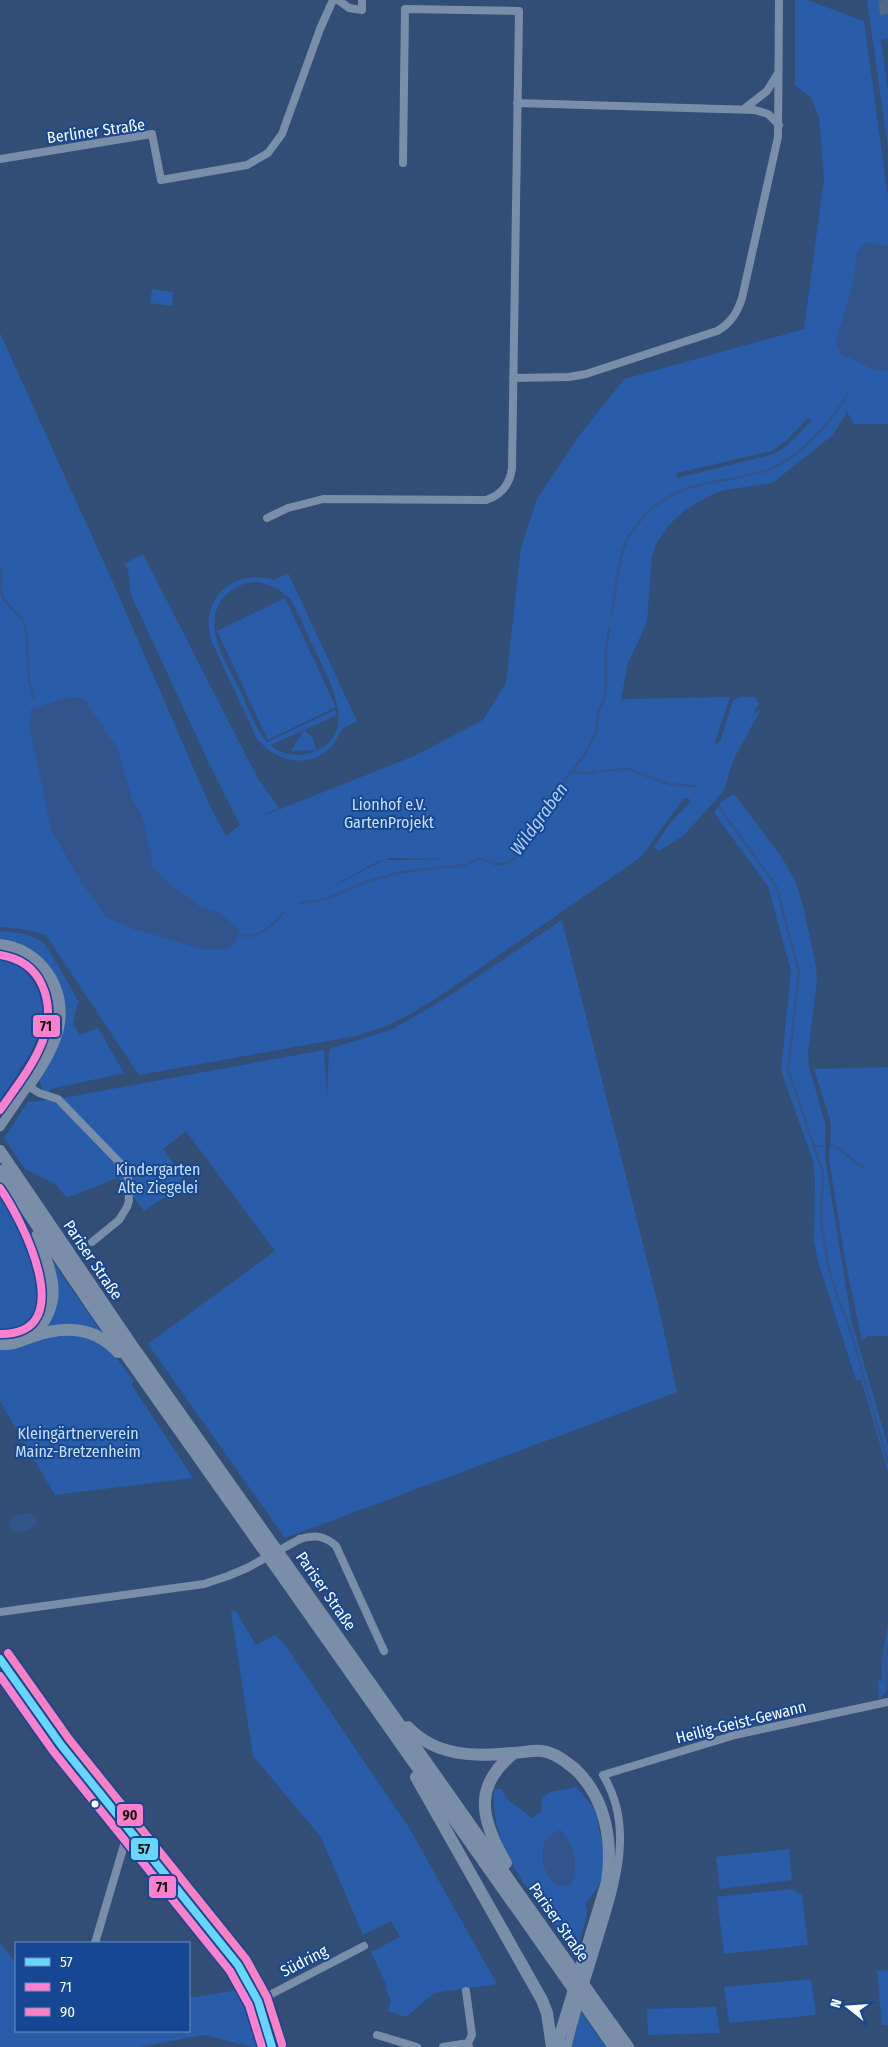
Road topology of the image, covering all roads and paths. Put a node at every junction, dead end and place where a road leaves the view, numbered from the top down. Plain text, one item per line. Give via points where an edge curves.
1 (334, 0) edge
2 (338, 0) edge
3 (362, 0) edge
4 (778, 0) edge
5 (779, 72) junction
6 (518, 103) junction
7 (744, 109) junction
8 (779, 125) junction
9 (0, 159) edge
10 (403, 163) dead end
11 (513, 378) junction
12 (267, 518) dead end
13 (0, 945) edge
14 (28, 1086) junction
15 (0, 1127) edge
16 (0, 1151) edge
17 (0, 1171) edge
18 (30, 1216) junction
19 (92, 1242) dead end
20 (32, 1336) junction
21 (0, 1344) edge
22 (148, 1386) junction
23 (0, 1612) edge
24 (384, 1651) dead end
25 (0, 1659) edge
26 (9, 1673) junction
27 (0, 1680) edge
28 (378, 1694) junction
29 (888, 1702) edge
30 (394, 1735) junction
31 (514, 1753) junction
32 (134, 1837) junction
33 (535, 1916) junction
34 (95, 1942) edge
35 (364, 1946) dead end
36 (570, 1975) junction
37 (466, 1990) dead end
38 (258, 2000) junction
39 (377, 2035) dead end
40 (468, 2045) edge
41 (556, 2045) edge
42 (458, 2046) edge
43 (272, 2047) edge
44 (417, 2047) edge
45 (443, 2047) edge
46 (614, 2047) edge
47 (628, 2047) edge

1 - 9 street, Berliner Straße via 320,29 282,134 268,153 247,164 161,180 152,134
2 - 3 street via 349,8 362,10
4 - 5 street
5 - 7 street via 767,91
5 - 8 street
6 - 7 street
6 - 10 street via 519,11 405,9
6 - 11 street
7 - 8 street via 764,112
8 - 11 street via 744,291 730,322 717,331 586,374
11 - 12 street via 511,474 508,485 493,498 324,499 288,508
13 - 14 highway via 19,949 40,963 52,979 58,1000 59,1025 54,1040
14 - 15 street
14 - 19 street via 58,1099 120,1163 128,1177 129,1200 119,1220
16 - 28 highway, Pariser Straße via 109,1314
17 - 18 highway, Pariser Straße
18 - 20 highway via 47,1261 54,1292 47,1318
18 - 22 highway, Pariser Straße
20 - 21 highway via 16,1343
20 - 22 highway via 61,1329 90,1332 115,1350
22 - 30 highway, Pariser Straße
23 - 24 street, bridge via 204,1584 247,1568 300,1539 318,1536 336,1546
25 - 26 street
26 - 27 street
26 - 32 street
28 - 31 highway via 410,1729 431,1744 469,1755
28 - 33 highway, Pariser Straße
29 - 41 street, Heilig-Geist-Gewann via 735,1735 603,1775 614,1795 619,1817 621,1842 617,1876 568,2045
30 - 36 highway, Pariser Straße
30 - 41 highway via 542,2000
31 - 33 highway via 490,1778 485,1807 495,1841
31 - 41 highway via 543,1752 568,1763 591,1787 608,1832 607,1882
32 - 34 street via 124,1845
32 - 38 street via 238,1965
33 - 36 highway, Pariser Straße
35 - 38 street, Südring
36 - 46 highway, Pariser Straße, bridge via 584,2004
36 - 47 highway, Pariser Straße, bridge via 588,1991
37 - 40 street via 472,2035
38 - 43 street
39 - 44 street
40 - 42 street
42 - 45 street

